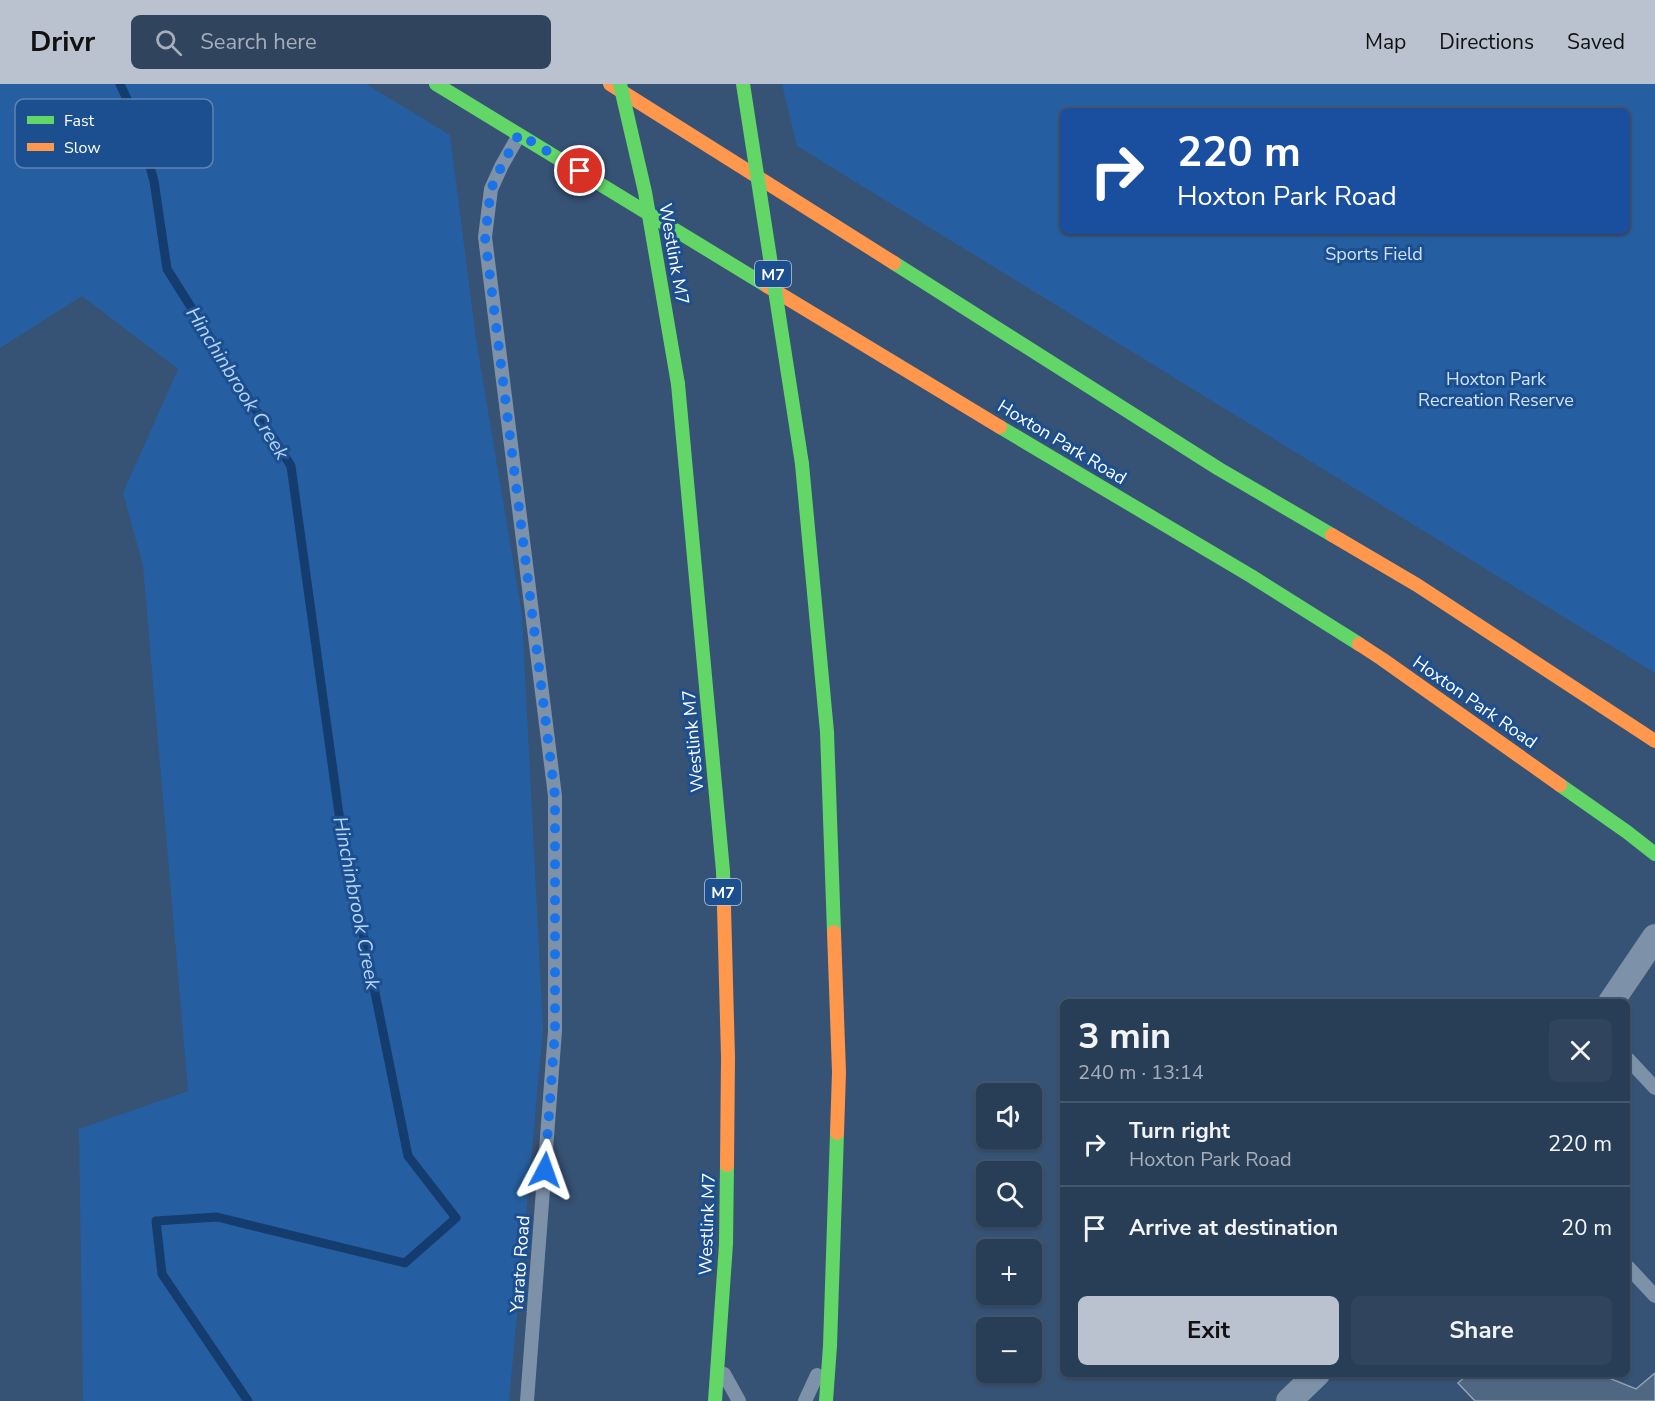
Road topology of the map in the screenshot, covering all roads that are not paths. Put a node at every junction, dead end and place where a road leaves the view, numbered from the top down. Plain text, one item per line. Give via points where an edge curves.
1 (436, 84) edge
2 (610, 84) edge
3 (620, 84) edge
4 (743, 84) edge
5 (519, 134) junction
6 (1655, 741) edge
7 (1655, 854) edge
8 (1655, 938) edge
9 (1613, 999) edge
10 (1630, 1061) edge
11 (1655, 1088) edge
12 (1630, 1269) edge
13 (1655, 1296) edge
14 (830, 1346) junction
15 (718, 1361) junction
16 (1314, 1377) edge
17 (527, 1401) edge
18 (715, 1401) edge
19 (739, 1401) edge
20 (805, 1401) edge
21 (826, 1401) edge
22 (1289, 1401) edge

1 - 5 main road, Hoxton Park Road
2 - 6 main road via 1219,469 1417,585
3 - 15 main road, Westlink M7 / M7, bridge via 645,192 678,384 723,871 728,1080 726,1244
4 - 14 main road, M7, bridge via 802,464 827,732 839,1072
5 - 7 main road, Hoxton Park Road via 1372,652
5 - 17 lane, Yarato Road via 491,189 485,237 555,796 555,1031
8 - 9 street
10 - 11 lane
12 - 13 lane
14 - 20 lane
14 - 21 main road, M7
15 - 18 main road, Westlink M7 / M7
15 - 19 lane
16 - 22 street

